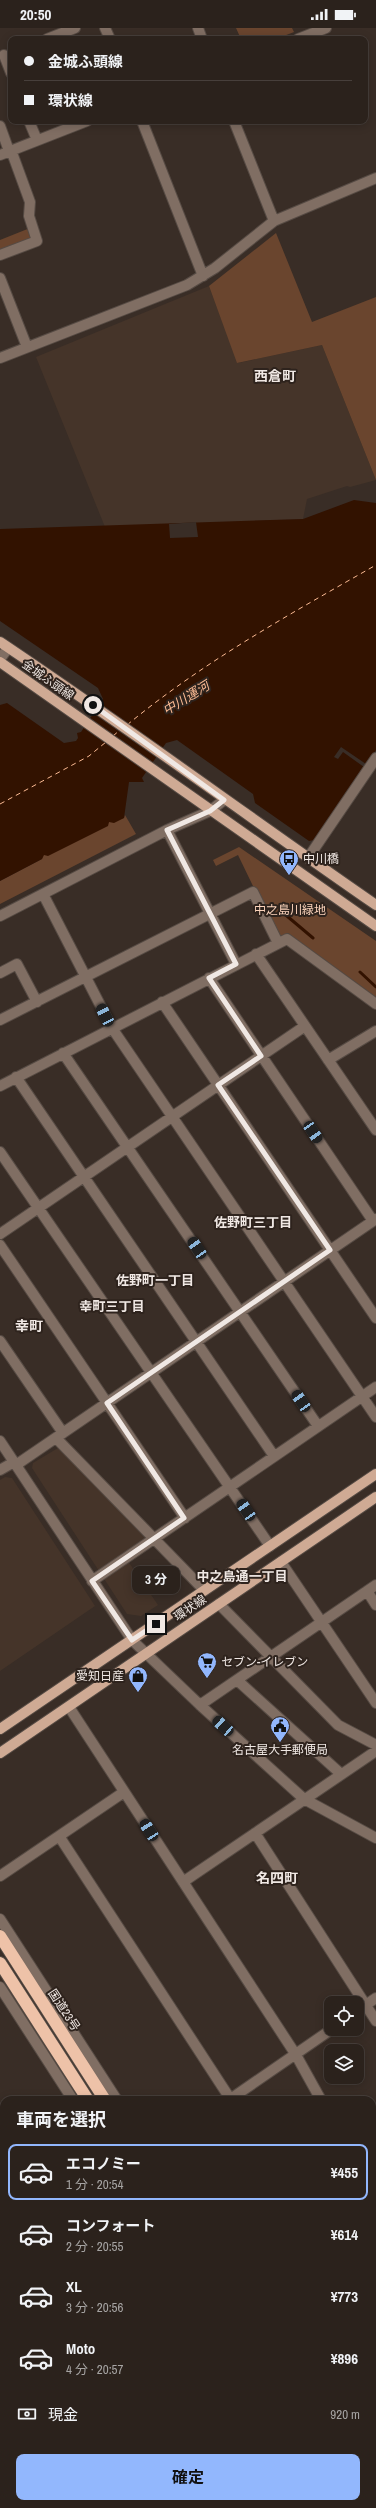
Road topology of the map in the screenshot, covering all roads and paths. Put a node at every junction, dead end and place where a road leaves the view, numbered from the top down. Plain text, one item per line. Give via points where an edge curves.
1 (75, 28) edge
2 (326, 28) edge
3 (55, 36) edge
4 (306, 36) edge
5 (30, 124) edge
6 (143, 124) edge
7 (235, 124) edge
8 (64, 125) edge
9 (0, 126) edge
10 (37, 140) junction
11 (7, 152) edge
12 (376, 178) edge
13 (274, 221) junction
14 (0, 255) edge
15 (203, 276) junction
16 (0, 278) edge
17 (27, 347) junction
18 (0, 358) edge
19 (4, 645) edge
20 (0, 659) edge
21 (0, 662) edge
22 (376, 758) edge
23 (224, 800) junction
24 (210, 811) junction
25 (167, 830) junction
26 (308, 858) junction
27 (43, 894) junction
28 (376, 905) edge
29 (210, 914) junction
30 (0, 916) edge
31 (376, 926) edge
32 (278, 943) junction
33 (256, 954) junction
34 (236, 964) junction
35 (0, 973) edge
36 (86, 977) junction
37 (209, 978) junction
38 (37, 1002) junction
39 (162, 1002) junction
40 (376, 1004) edge
41 (0, 1020) edge
42 (305, 1026) junction
43 (112, 1028) junction
44 (376, 1031) edge
45 (64, 1053) junction
46 (261, 1056) junction
47 (328, 1060) junction
48 (16, 1077) junction
49 (218, 1085) junction
50 (0, 1086) edge
51 (172, 1117) junction
52 (376, 1130) edge
53 (128, 1147) junction
54 (0, 1152) edge
55 (84, 1177) junction
56 (38, 1208) junction
57 (374, 1222) edge
58 (0, 1234) edge
59 (0, 1246) edge
60 (330, 1250) junction
61 (284, 1282) junction
62 (240, 1312) junction
63 (376, 1318) edge
64 (0, 1341) edge
65 (196, 1342) junction
66 (151, 1373) junction
67 (376, 1387) edge
68 (362, 1396) junction
69 (107, 1403) junction
70 (376, 1417) edge
71 (318, 1426) junction
72 (59, 1435) junction
73 (0, 1441) edge
74 (274, 1456) junction
75 (15, 1464) junction
76 (0, 1470) edge
77 (376, 1474) edge
78 (230, 1487) junction
79 (376, 1497) edge
80 (184, 1518) junction
81 (154, 1538) junction
82 (270, 1546) junction
83 (281, 1562) junction
84 (92, 1581) junction
85 (376, 1585) edge
86 (204, 1590) junction
87 (367, 1591) junction
88 (219, 1604) junction
89 (376, 1605) edge
90 (322, 1622) junction
91 (132, 1640) junction
92 (145, 1654) junction
93 (271, 1657) junction
94 (237, 1680) junction
95 (376, 1702) edge
96 (200, 1705) junction
97 (69, 1707) junction
98 (0, 1729) edge
99 (376, 1745) edge
100 (376, 1751) edge
101 (0, 1753) edge
102 (341, 1774) junction
103 (124, 1792) junction
104 (304, 1799) junction
105 (255, 1833) junction
106 (59, 1836) junction
107 (376, 1838) edge
108 (0, 1876) edge
109 (183, 1882) junction
110 (0, 1920) edge
111 (0, 1936) edge
112 (0, 1963) edge
113 (0, 1987) edge
114 (376, 1998) edge
115 (366, 2004) junction
116 (376, 2021) edge
117 (324, 2035) edge
118 (296, 2055) junction
119 (70, 2096) edge
120 (85, 2096) edge
121 (102, 2096) edge
122 (114, 2096) edge
123 (227, 2096) edge
124 (236, 2096) edge
125 (319, 2096) edge

1 - 3 street
2 - 4 street
5 - 10 street
6 - 15 street
7 - 13 street
8 - 10 street
9 - 11 street
10 - 11 street
11 - 14 street via 30,202 29,216 37,240
12 - 13 street
13 - 15 street
15 - 17 street via 179,288
16 - 17 street
17 - 18 street
19 - 20 street
19 - 23 main road, 金城ふ頭線 via 56,678
21 - 24 main road, 金城ふ頭線
22 - 26 street
23 - 24 street
23 - 26 main road, 金城ふ頭線
24 - 25 street
24 - 31 main road, 金城ふ頭線
25 - 27 street
25 - 29 street
26 - 28 main road, 金城ふ頭線
27 - 30 street
27 - 36 street
29 - 32 street via 253,892
29 - 34 street
29 - 36 street
32 - 33 street
32 - 40 street via 287,939
33 - 34 street
33 - 42 street
34 - 37 street
35 - 38 street via 17,964
36 - 38 street
36 - 43 street
37 - 39 street
37 - 46 street
38 - 41 street
39 - 43 street
39 - 49 street
42 - 46 street
42 - 47 street
43 - 45 street
43 - 51 street
44 - 47 street
45 - 48 street
45 - 53 street
46 - 49 street
46 - 57 street
47 - 52 street
48 - 50 street
48 - 55 street
49 - 51 street
49 - 60 street
51 - 53 street
51 - 61 street
53 - 55 street
53 - 62 street
54 - 56 street
55 - 56 street
55 - 65 street
56 - 58 street
56 - 66 street
57 - 60 street
59 - 69 street
60 - 61 street
60 - 63 street
61 - 62 street
61 - 68 street
62 - 65 street
62 - 71 street
64 - 72 street
65 - 66 street
65 - 74 street
66 - 69 street
66 - 78 street
67 - 68 street
68 - 70 street
68 - 71 street
69 - 72 street
69 - 80 street
71 - 74 street
72 - 75 street
72 - 81 street
73 - 75 street
74 - 78 street
75 - 76 street
75 - 84 street
77 - 82 main road, 環状線
78 - 80 street
78 - 82 street
79 - 83 main road, 環状線
80 - 81 street
81 - 84 street
81 - 86 street
82 - 86 main road, 環状線
83 - 88 main road, 環状線
83 - 90 street
84 - 91 street
85 - 87 street
86 - 91 main road, 環状線
87 - 89 street
87 - 90 street
88 - 92 main road, 環状線
88 - 93 street
90 - 93 street
90 - 95 street
91 - 92 street
91 - 98 main road, 環状線
92 - 96 street
92 - 97 main road, 環状線
93 - 94 street
93 - 99 street via 338,1725
94 - 96 street
94 - 102 street
96 - 104 street
97 - 101 main road, 環状線
97 - 103 street
100 - 102 street
102 - 104 street
103 - 106 street
103 - 109 street
104 - 105 street
104 - 107 street
105 - 109 street
105 - 115 street
106 - 108 street
106 - 123 street
109 - 118 street
110 - 122 street
111 - 121 highway, 国道23号
112 - 120 highway
113 - 119 street
114 - 115 street
115 - 116 street
117 - 118 street
118 - 124 street
118 - 125 street

